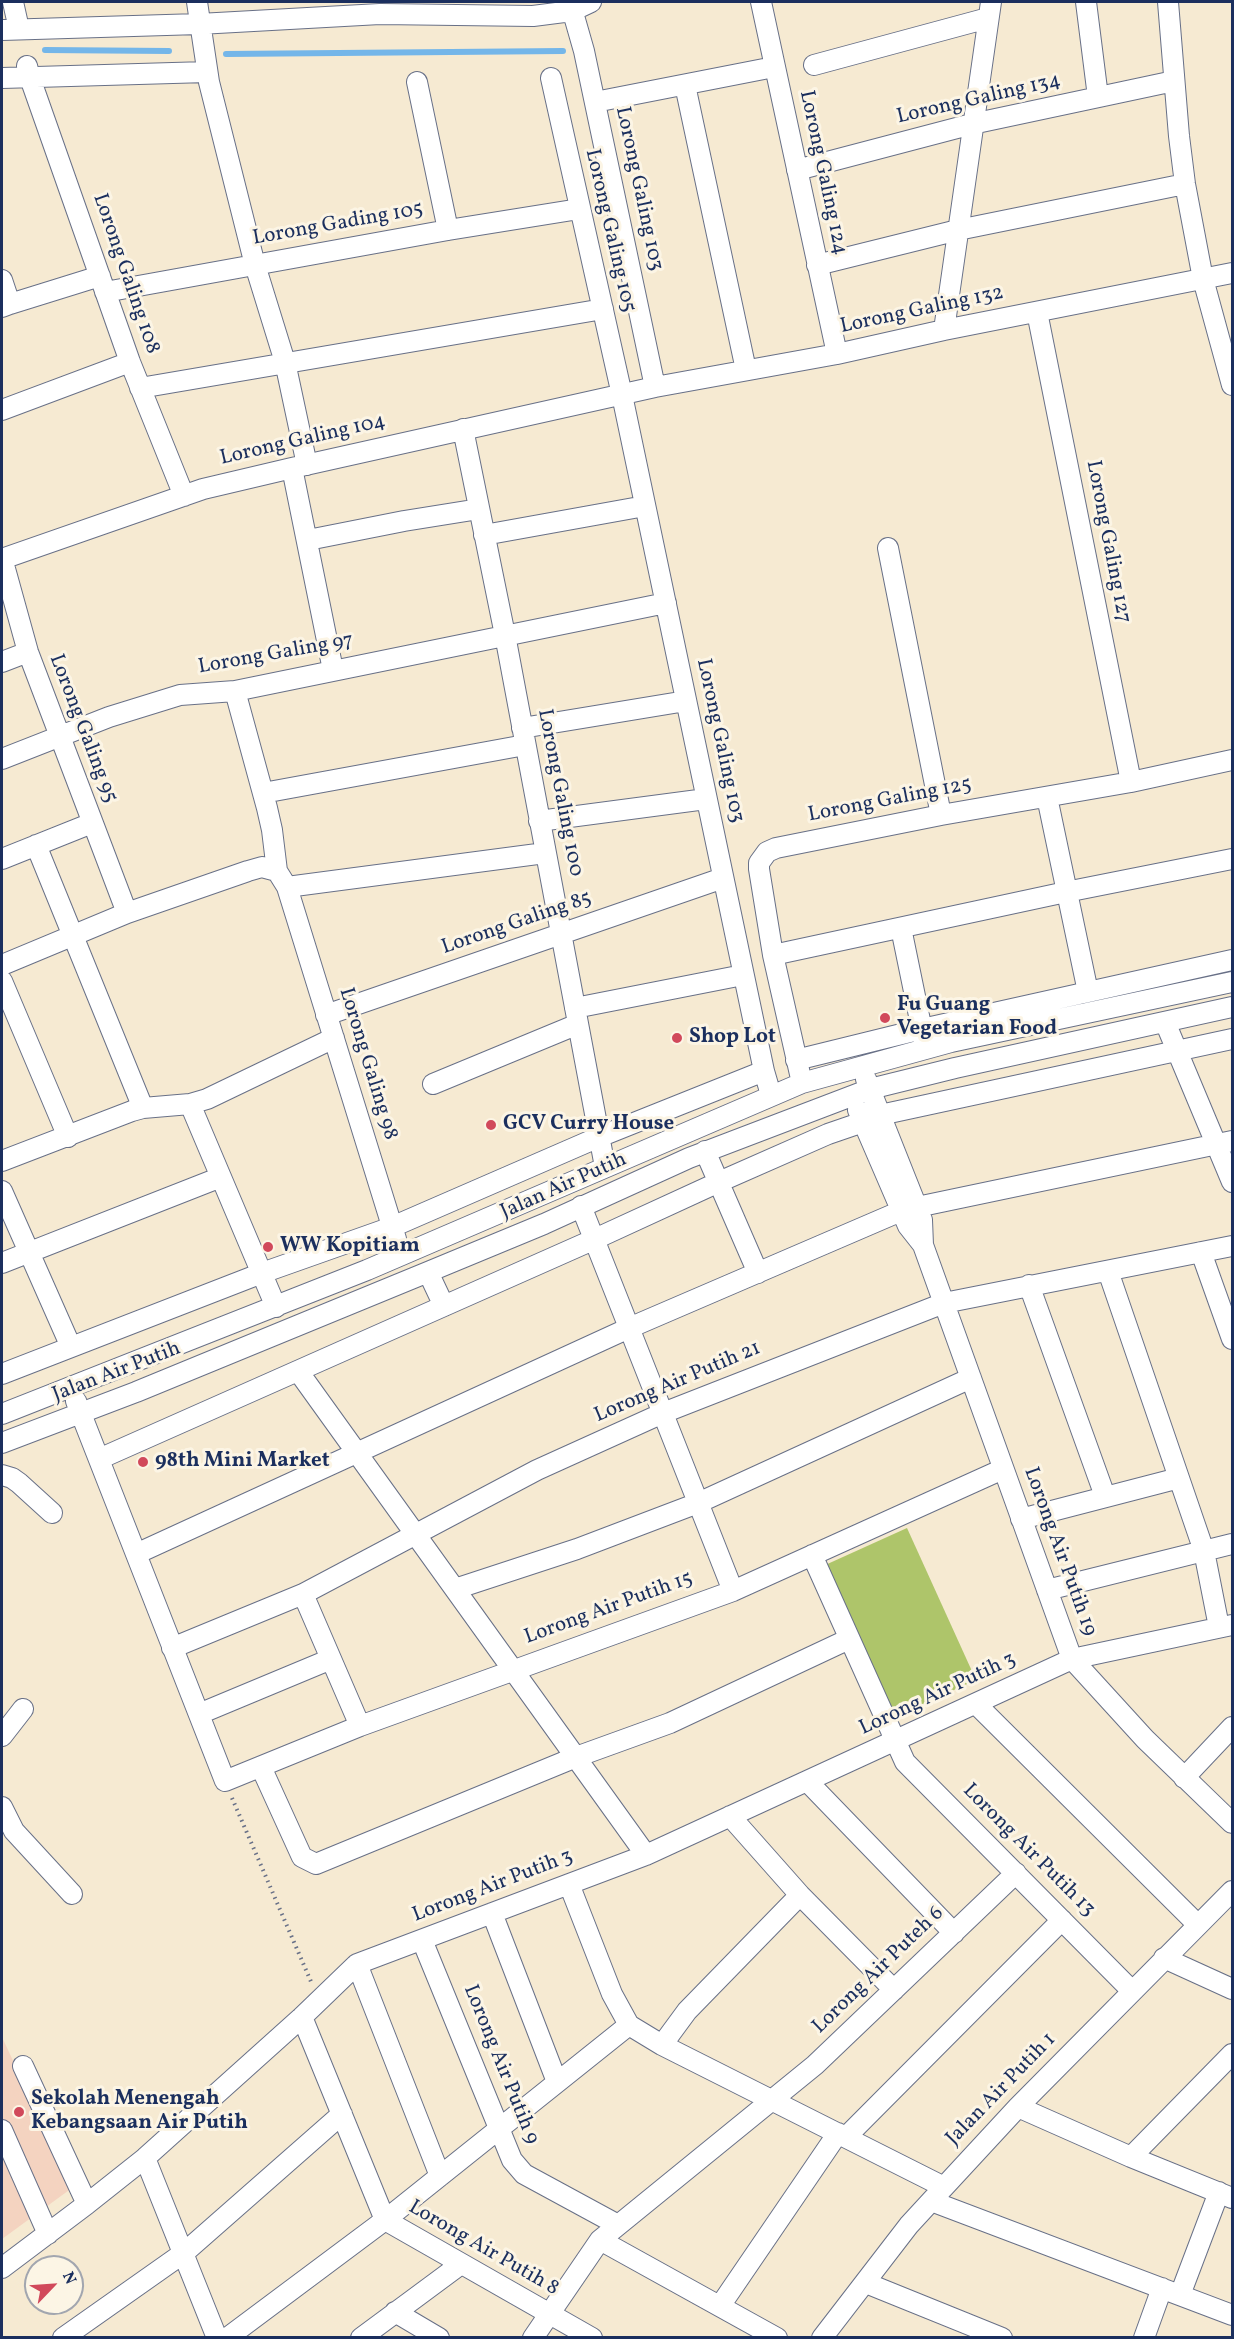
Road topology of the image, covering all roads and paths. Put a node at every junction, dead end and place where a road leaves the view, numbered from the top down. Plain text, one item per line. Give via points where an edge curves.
1 (13, 2) edge
2 (197, 2) edge
3 (591, 2) edge
4 (761, 2) edge
5 (1086, 2) edge
6 (1168, 2) edge
7 (571, 6) edge
8 (379, 8) edge
9 (471, 8) edge
10 (290, 10) edge
11 (990, 10) edge
12 (199, 24) junction
13 (10, 30) edge
14 (814, 65) dead end
15 (774, 67) junction
16 (29, 72) junction
17 (207, 72) junction
18 (2, 78) edge
19 (551, 78) dead end
20 (1174, 81) junction
21 (417, 82) dead end
22 (685, 85) junction
23 (1098, 97) junction
24 (595, 102) junction
25 (972, 124) junction
26 (797, 170) junction
27 (1185, 184) junction
28 (579, 209) junction
29 (448, 230) junction
30 (958, 230) junction
31 (255, 265) junction
32 (817, 266) junction
33 (1233, 273) edge
34 (2, 279) edge
35 (1203, 279) junction
36 (103, 284) junction
37 (6, 306) edge
38 (603, 309) junction
39 (1037, 312) junction
40 (944, 330) junction
41 (837, 354) junction
42 (130, 362) junction
43 (285, 362) junction
44 (746, 370) junction
45 (1233, 385) edge
46 (656, 387) junction
47 (140, 388) junction
48 (622, 395) junction
49 (2, 410) edge
50 (463, 429) junction
51 (300, 467) junction
52 (184, 496) junction
53 (645, 506) junction
54 (479, 509) junction
55 (484, 535) junction
56 (308, 540) junction
57 (888, 548) dead end
58 (2, 559) edge
59 (666, 603) junction
60 (505, 635) junction
61 (28, 652) junction
62 (2, 662) edge
63 (333, 670) junction
64 (235, 692) junction
65 (686, 701) junction
66 (59, 736) junction
67 (524, 736) junction
68 (2, 759) edge
69 (1233, 760) edge
70 (1131, 782) junction
71 (263, 792) junction
72 (1047, 797) junction
73 (706, 799) junction
74 (941, 815) junction
75 (539, 821) junction
76 (92, 823) junction
77 (36, 845) junction
78 (545, 853) junction
79 (2, 859) edge
80 (1233, 859) edge
81 (723, 878) junction
82 (282, 879) junction
83 (1066, 892) junction
84 (127, 913) junction
85 (901, 928) junction
86 (562, 933) junction
87 (72, 936) junction
88 (773, 955) junction
89 (1233, 960) edge
90 (2, 965) edge
91 (743, 975) junction
92 (2, 981) edge
93 (1233, 982) edge
94 (1088, 992) junction
95 (1233, 1007) edge
96 (326, 1015) junction
97 (577, 1016) junction
98 (1165, 1022) junction
99 (922, 1029) junction
100 (334, 1038) junction
101 (1233, 1040) edge
102 (926, 1048) junction
103 (1175, 1050) junction
104 (796, 1060) junction
105 (852, 1068) junction
106 (764, 1071) junction
107 (802, 1083) junction
108 (433, 1084) dead end
109 (861, 1093) junction
110 (771, 1095) junction
111 (190, 1104) junction
112 (143, 1108) junction
113 (872, 1119) junction
114 (68, 1137) junction
115 (599, 1137) junction
116 (1224, 1143) edge
117 (705, 1151) junction
118 (2, 1161) edge
119 (605, 1167) junction
120 (221, 1177) junction
121 (719, 1182) junction
122 (1233, 1182) edge
123 (2, 1191) edge
124 (462, 1197) junction
125 (581, 1206) junction
126 (909, 1209) junction
127 (474, 1223) junction
128 (392, 1227) junction
129 (595, 1239) junction
130 (1233, 1246) edge
131 (1202, 1251) junction
132 (30, 1253) junction
133 (401, 1255) junction
134 (2, 1263) edge
135 (1108, 1271) junction
136 (428, 1272) junction
137 (262, 1273) junction
138 (758, 1273) junction
139 (1029, 1285) junction
140 (944, 1303) junction
141 (276, 1306) junction
142 (444, 1306) junction
143 (629, 1328) junction
144 (1233, 1339) edge
145 (71, 1347) junction
146 (298, 1371) junction
147 (2, 1374) edge
148 (971, 1378) junction
149 (70, 1387) junction
150 (81, 1413) junction
151 (663, 1413) junction
152 (2, 1414) edge
153 (2, 1443) edge
154 (357, 1453) junction
155 (99, 1459) junction
156 (1003, 1469) junction
157 (2, 1475) edge
158 (1179, 1478) junction
159 (1105, 1497) junction
160 (698, 1503) junction
161 (52, 1514) dead end
162 (1021, 1519) junction
163 (416, 1534) junction
164 (1233, 1544) edge
165 (1204, 1551) junction
166 (136, 1554) junction
167 (812, 1556) junction
168 (455, 1590) junction
169 (1047, 1590) junction
170 (733, 1591) junction
171 (303, 1594) junction
172 (1226, 1626) edge
173 (849, 1638) junction
174 (172, 1648) junction
175 (331, 1659) junction
176 (1072, 1659) junction
177 (512, 1669) junction
178 (976, 1704) junction
179 (23, 1709) dead end
180 (199, 1714) junction
181 (360, 1726) junction
182 (1233, 1727) edge
183 (2, 1736) edge
184 (896, 1740) junction
185 (576, 1757) junction
186 (261, 1767) junction
187 (1184, 1778) junction
188 (225, 1781) junction
189 (807, 1781) junction
190 (2, 1808) edge
191 (730, 1816) junction
192 (1233, 1823) edge
193 (646, 1855) junction
194 (1016, 1873) junction
195 (569, 1884) junction
196 (1233, 1891) edge
197 (72, 1894) dead end
198 (800, 1895) junction
199 (492, 1913) junction
200 (1062, 1920) junction
201 (1198, 1925) junction
202 (954, 1933) junction
203 (422, 1940) junction
204 (1164, 1958) junction
205 (357, 1964) junction
206 (1233, 1989) edge
207 (894, 1990) junction
208 (1132, 1991) junction
209 (319, 2001) junction
210 (302, 2018) junction
211 (629, 2025) junction
212 (662, 2045) junction
213 (1233, 2054) edge
214 (22, 2066) dead end
215 (557, 2082) junction
216 (772, 2099) junction
217 (1018, 2107) junction
218 (342, 2114) junction
219 (500, 2129) junction
220 (2, 2130) edge
221 (842, 2135) junction
222 (1131, 2157) junction
223 (146, 2158) junction
224 (440, 2176) junction
225 (937, 2194) junction
226 (1226, 2195) edge
227 (87, 2205) junction
228 (385, 2220) junction
229 (618, 2225) junction
230 (48, 2234) junction
231 (600, 2240) junction
232 (185, 2252) junction
233 (461, 2264) junction
234 (2, 2268) edge
235 (866, 2283) junction
236 (1171, 2292) junction
237 (720, 2306) junction
238 (395, 2312) junction
239 (549, 2314) junction
240 (1233, 2315) edge
241 (975, 2333) edge
242 (63, 2337) edge
243 (217, 2337) edge
244 (227, 2337) edge
245 (362, 2337) edge
246 (438, 2337) edge
247 (533, 2337) edge
248 (592, 2337) edge
249 (777, 2337) edge
250 (822, 2337) edge
251 (1002, 2337) edge
252 (1144, 2337) edge

1 - 13 street
2 - 12 street
3 - 7 street
4 - 15 street, Lorong Galing 124
5 - 23 street
6 - 20 street
7 - 9 street via 533,16
7 - 24 street, Lorong Galing 103
8 - 9 street
8 - 10 street
10 - 12 street
11 - 14 street
11 - 25 street
12 - 13 street
12 - 17 street
15 - 22 street
15 - 26 street, Lorong Galing 124
16 - 17 street
16 - 18 street
16 - 36 street, Lorong Galing 108
17 - 31 street
19 - 28 street, Lorong Galing 105
20 - 23 street, Lorong Galing 134
20 - 27 street
21 - 29 street
22 - 24 street
22 - 44 street
23 - 25 street, Lorong Galing 134
24 - 46 street, Lorong Galing 103
25 - 26 street, Lorong Galing 134
25 - 30 street
26 - 32 street, Lorong Galing 124
27 - 30 street
27 - 35 street
28 - 29 street, Lorong Gading 105
28 - 38 street, Lorong Galing 105
29 - 31 street, Lorong Gading 105
30 - 32 street
30 - 40 street
31 - 36 street, Lorong Gading 105
31 - 43 street
32 - 41 street, Lorong Galing 124
33 - 35 street, Lorong Galing 132
34 - 37 street
35 - 39 street, Lorong Galing 132
35 - 45 street
36 - 37 street, Lorong Gading 105
36 - 42 street, Lorong Galing 108
38 - 43 street
38 - 48 street, Lorong Galing 105
39 - 40 street, Lorong Galing 132
39 - 70 street, Lorong Galing 127
40 - 41 street, Lorong Galing 132
41 - 44 street, Lorong Galing 132
42 - 47 street, Lorong Galing 108
42 - 49 street
43 - 47 street
43 - 51 street
44 - 46 street, Lorong Galing 132
46 - 48 street, Lorong Galing 132
47 - 52 street, Lorong Galing 108
48 - 50 street, Lorong Galing 104
48 - 53 street, Lorong Galing 103
50 - 51 street, Lorong Galing 104
50 - 54 street, Lorong Galing 100
51 - 52 street, Lorong Galing 104
51 - 56 street
52 - 58 street, Lorong Galing 104
53 - 55 street
53 - 59 street, Lorong Galing 103
54 - 55 street, Lorong Galing 100
54 - 56 street
55 - 60 street, Lorong Galing 100
56 - 63 street
57 - 74 street
58 - 61 street, Lorong Galing 95
59 - 60 street, Lorong Galing 97
59 - 65 street, Lorong Galing 103
60 - 63 street, Lorong Galing 97
60 - 67 street, Lorong Galing 100
61 - 62 street
61 - 66 street, Lorong Galing 95
63 - 64 street, Lorong Galing 97
64 - 66 street, Lorong Galing 97 via 180,695
64 - 71 street, Lorong Galing 98
65 - 67 street
65 - 73 street, Lorong Galing 103
66 - 68 street, Lorong Galing 97
66 - 76 street, Lorong Galing 95
67 - 71 street
67 - 75 street, Lorong Galing 100
69 - 70 street, Lorong Galing 125
70 - 72 street, Lorong Galing 125
71 - 82 street, Lorong Galing 98
72 - 74 street, Lorong Galing 125
72 - 83 street
73 - 75 street
73 - 81 street, Lorong Galing 103
74 - 88 street, Lorong Galing 125 via 767,852 759,869
75 - 78 street, Lorong Galing 100
76 - 77 street
76 - 84 street, Lorong Galing 95
77 - 79 street
77 - 87 street
78 - 82 street
78 - 86 street, Lorong Galing 100
80 - 83 street
81 - 86 street, Lorong Galing 85
81 - 91 street, Lorong Galing 103
82 - 84 street via 262,867 248,870
82 - 96 street, Lorong Galing 98
83 - 85 street
83 - 94 street
84 - 87 street
85 - 88 street
85 - 99 street
86 - 96 street, Lorong Galing 85
86 - 97 street, Lorong Galing 100
87 - 90 street
87 - 112 street
88 - 104 street, Lorong Galing 125
89 - 94 street
91 - 97 street
91 - 106 street, Lorong Galing 103
92 - 114 street
93 - 102 street, Jalan Air Putih
94 - 99 street
95 - 98 street, Jalan Air Putih
96 - 100 street, Lorong Galing 98
97 - 108 street
97 - 115 street, Lorong Galing 100
98 - 103 street
98 - 109 street, Jalan Air Putih
99 - 102 street
99 - 104 street
100 - 111 street via 226,1091
100 - 128 street, Lorong Galing 98
101 - 103 street
102 - 105 street, Jalan Air Putih
103 - 113 street
103 - 116 street
104 - 107 street, Lorong Galing 125
105 - 107 street, Jalan Air Putih
105 - 109 street, Lorong Air Putih 19
106 - 110 street, Lorong Galing 103
106 - 115 street
107 - 110 street, Jalan Air Putih
109 - 113 street, Lorong Air Putih 19
109 - 117 street, Jalan Air Putih
110 - 119 street, Jalan Air Putih
111 - 112 street
111 - 120 street
112 - 114 street
113 - 121 street
113 - 126 street, Lorong Air Putih 19
114 - 118 street
115 - 119 street, Lorong Galing 100
115 - 124 street
116 - 122 street
116 - 126 street
117 - 121 street
117 - 125 street, Jalan Air Putih
119 - 127 street, Jalan Air Putih
120 - 132 street
120 - 137 street
121 - 129 street
121 - 138 street
123 - 132 street
124 - 127 street
124 - 128 street
125 - 129 street
125 - 136 street, Jalan Air Putih
126 - 138 street
126 - 140 street, Lorong Air Putih 19 via 908,1226 923,1245
127 - 133 street, Jalan Air Putih
128 - 133 street, Lorong Galing 98
128 - 137 street
129 - 142 street
129 - 143 street
130 - 131 street, Lorong Air Putih 21
131 - 135 street, Lorong Air Putih 21
131 - 144 street
132 - 134 street
132 - 145 street
133 - 141 street, Jalan Air Putih
135 - 139 street, Lorong Air Putih 21
135 - 158 street
136 - 142 street
136 - 150 street, Jalan Air Putih
137 - 141 street
137 - 145 street
138 - 143 street
139 - 140 street, Lorong Air Putih 21
139 - 159 street
140 - 148 street, Lorong Air Putih 19
140 - 151 street, Lorong Air Putih 21
141 - 149 street, Jalan Air Putih
142 - 146 street
143 - 151 street
143 - 154 street
145 - 147 street
146 - 154 street
146 - 155 street
148 - 156 street, Lorong Air Putih 19
148 - 160 street
149 - 150 street
149 - 152 street, Jalan Air Putih
150 - 153 street, Jalan Air Putih
150 - 155 street
151 - 160 street
151 - 163 street, Lorong Air Putih 21 via 537,1470
154 - 163 street
154 - 166 street
155 - 166 street
156 - 162 street, Lorong Air Putih 19
156 - 167 street, Lorong Air Putih 15
157 - 161 street via 19,1483
158 - 159 street
158 - 165 street
159 - 162 street
160 - 168 street via 577,1550
160 - 170 street
162 - 169 street, Lorong Air Putih 19
163 - 168 street
163 - 171 street, Lorong Air Putih 21
164 - 165 street
165 - 169 street
165 - 172 street
166 - 174 street
167 - 170 street, Lorong Air Putih 15
167 - 173 street, Lorong Air Putih 13
168 - 177 street
169 - 176 street, Lorong Air Putih 19
170 - 177 street, Lorong Air Putih 15
171 - 174 street, Lorong Air Putih 21
171 - 175 street
172 - 176 street, Lorong Air Putih 3
173 - 184 street, Lorong Air Putih 13
173 - 185 street via 670,1723
174 - 180 street
175 - 180 street
175 - 181 street
176 - 178 street, Lorong Air Putih 3
176 - 187 street, Lorong Air Putih 19
177 - 181 street, Lorong Air Putih 15
177 - 185 street
178 - 184 street, Lorong Air Putih 3
178 - 201 street
179 - 183 street
180 - 188 street
181 - 186 street, Lorong Air Putih 15
182 - 187 street
184 - 189 street, Lorong Air Putih 3
184 - 194 street, Lorong Air Putih 13 via 905,1762
185 - 186 street via 316,1864 302,1857
185 - 193 street
186 - 188 street, Lorong Air Putih 15
187 - 192 street, Lorong Air Putih 19
188 - 209 path
189 - 191 street, Lorong Air Putih 3
189 - 202 street
190 - 197 street via 14,1831
191 - 193 street, Lorong Air Putih 3
191 - 198 street
193 - 195 street, Lorong Air Putih 3
194 - 200 street, Lorong Air Putih 13
194 - 202 street, Lorong Air Puteh 6
195 - 199 street, Lorong Air Putih 3
195 - 211 street via 612,1995
196 - 201 street, Jalan Air Putih 1
198 - 207 street
198 - 212 street via 687,2011
199 - 203 street, Lorong Air Putih 3
199 - 215 street
200 - 208 street, Lorong Air Putih 13
200 - 221 street
201 - 204 street, Jalan Air Putih 1
202 - 207 street, Lorong Air Puteh 6
203 - 205 street, Lorong Air Putih 3
203 - 219 street, Lorong Air Putih 9
204 - 206 street
204 - 208 street, Jalan Air Putih 1
205 - 209 street, Lorong Air Putih 3
205 - 224 street
207 - 216 street, Lorong Air Puteh 6 via 815,2065
208 - 217 street, Jalan Air Putih 1
209 - 210 street, Lorong Air Putih 3
210 - 218 street, Lorong Air Putih 8
210 - 223 street, Lorong Air Putih 3
211 - 212 street
211 - 215 street
212 - 216 street
213 - 222 street
214 - 227 street
215 - 219 street
216 - 221 street
216 - 229 street, Lorong Air Puteh 6
217 - 222 street
217 - 225 street, Jalan Air Putih 1
218 - 228 street, Lorong Air Putih 8
218 - 232 street
219 - 224 street
219 - 229 street, Lorong Air Putih 9 via 512,2160 524,2174
220 - 230 street
221 - 225 street
221 - 237 street
222 - 226 street
223 - 227 street, Lorong Air Putih 3
223 - 232 street
224 - 228 street
225 - 235 street, Jalan Air Putih 1
225 - 236 street
226 - 236 street
227 - 230 street, Lorong Air Putih 3
228 - 233 street, Lorong Air Putih 8
228 - 244 street
229 - 231 street, Lorong Air Puteh 6
230 - 234 street, Lorong Air Putih 3
231 - 237 street
231 - 239 street, Lorong Air Puteh 6
232 - 242 street
232 - 243 street
233 - 238 street
233 - 239 street, Lorong Air Putih 8
235 - 241 street
235 - 250 street, Jalan Air Putih 1
236 - 240 street
236 - 252 street
237 - 249 street
238 - 245 street
238 - 246 street
239 - 247 street, Lorong Air Puteh 6
239 - 248 street, Lorong Air Putih 8
241 - 251 street

